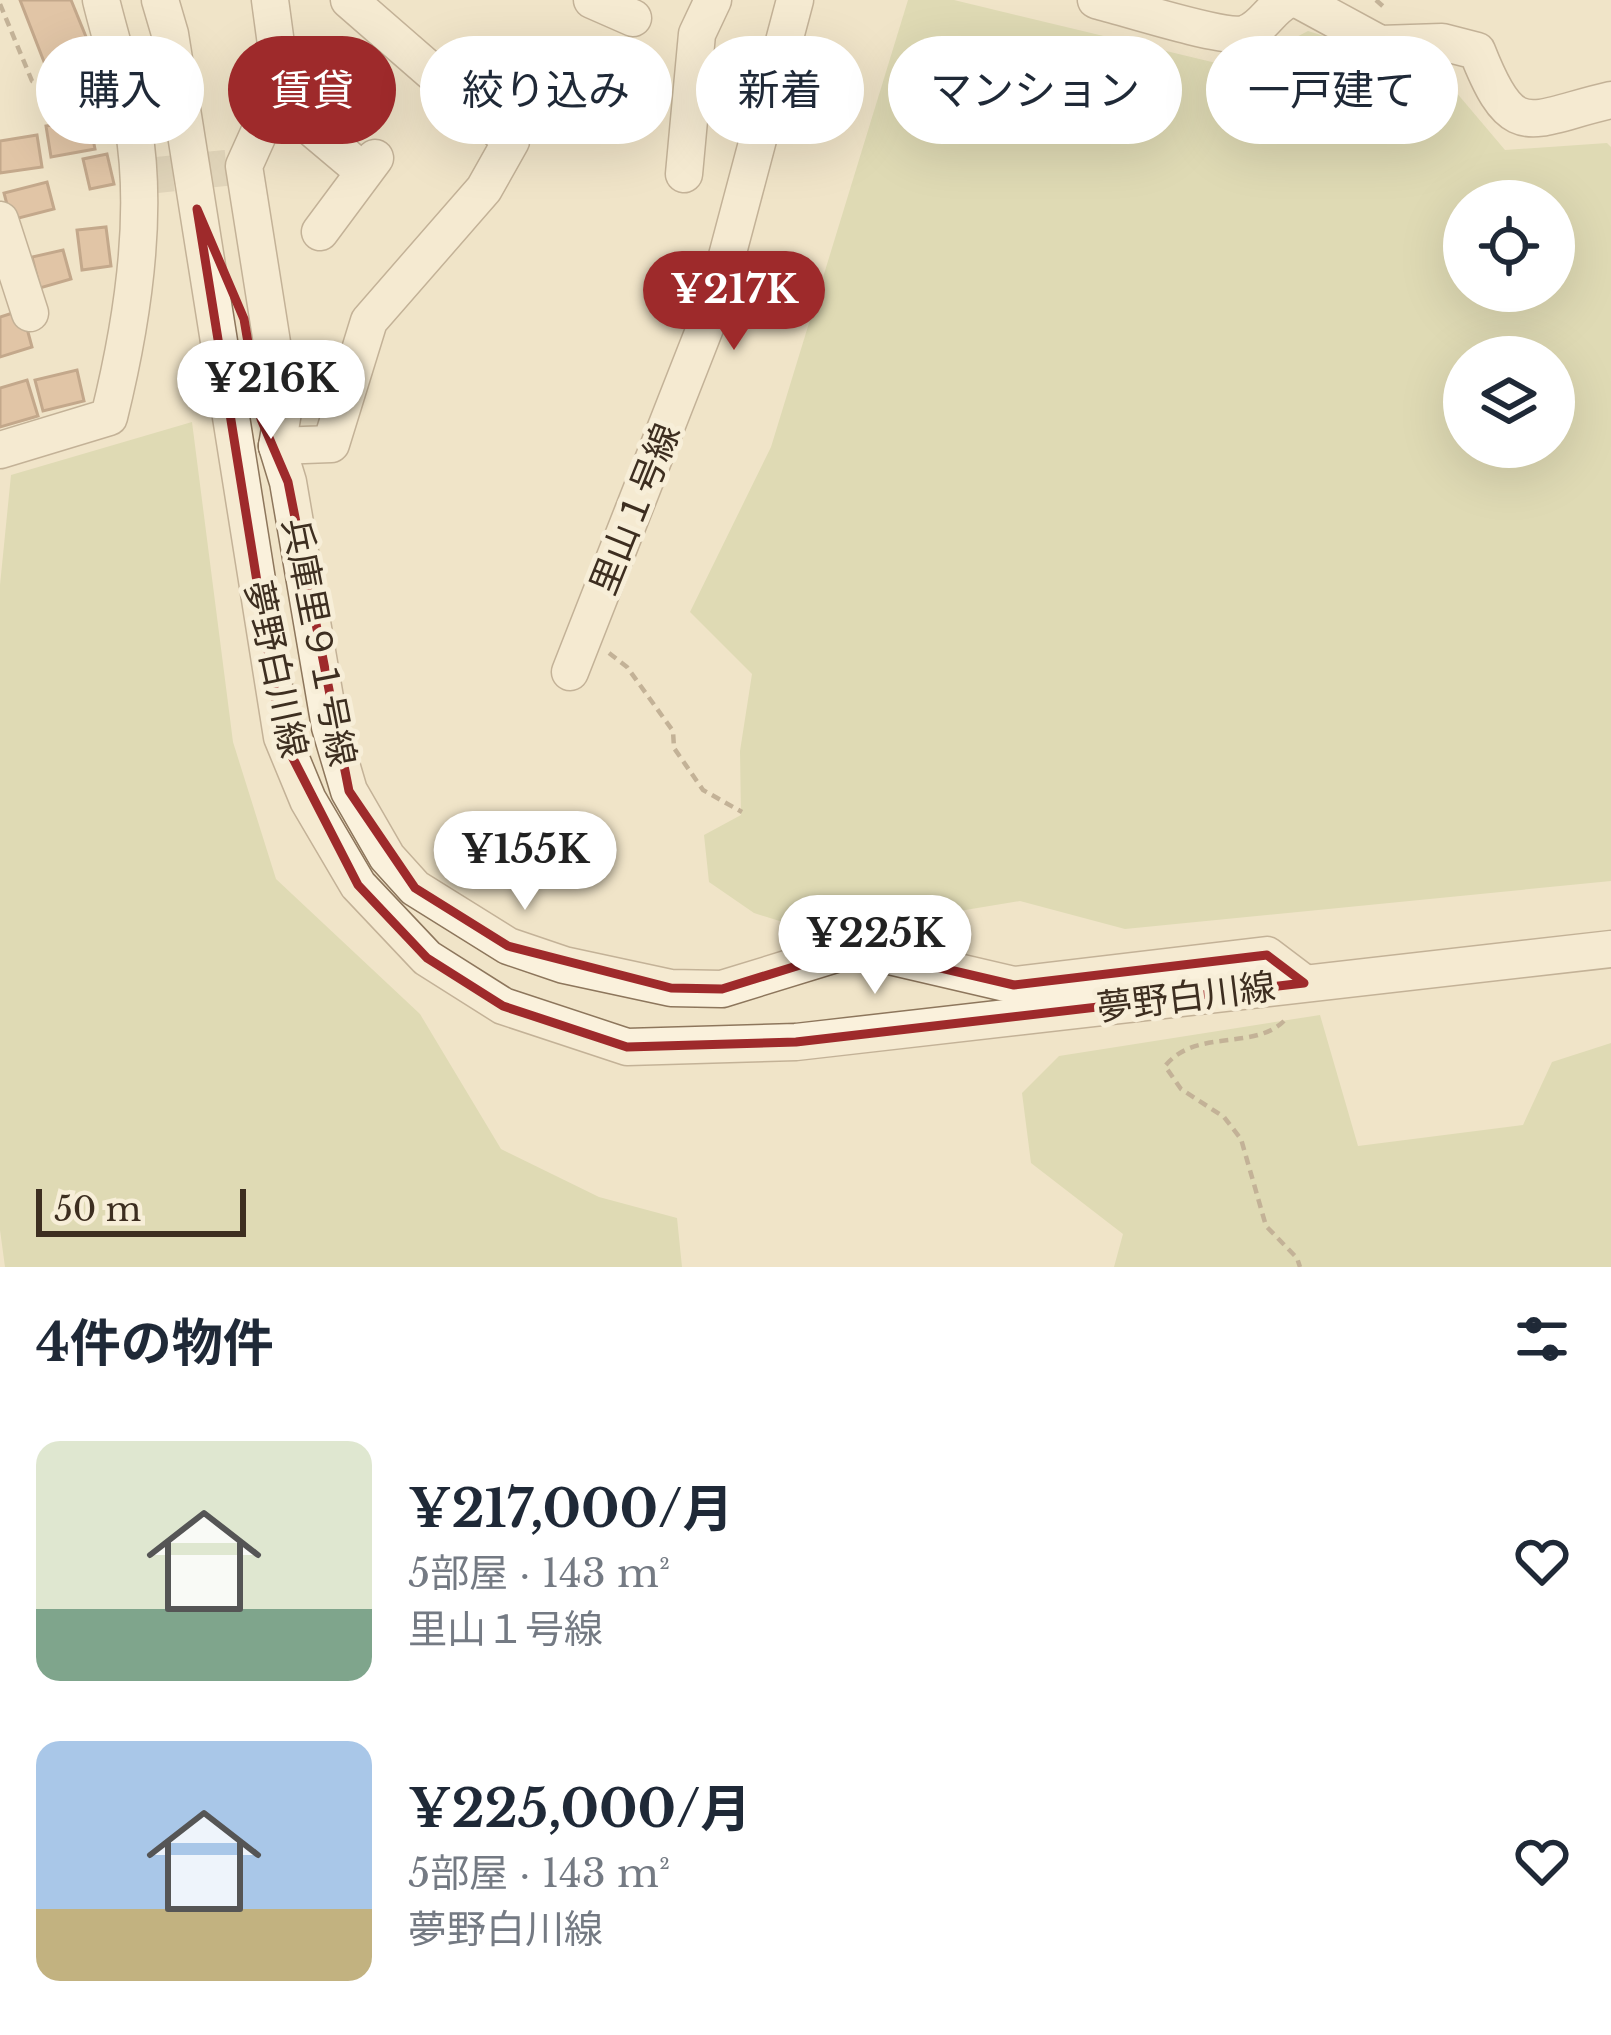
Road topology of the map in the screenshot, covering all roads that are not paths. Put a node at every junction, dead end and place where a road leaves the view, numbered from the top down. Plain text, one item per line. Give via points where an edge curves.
1 (101, 0) edge
2 (160, 0) edge
3 (270, 0) edge
4 (349, 0) edge
5 (592, 0) edge
6 (713, 0) edge
7 (795, 0) edge
8 (1096, 0) edge
9 (1288, 0) edge
10 (1299, 0) edge
11 (633, 18) dead end
12 (275, 36) edge
13 (1611, 100) edge
14 (254, 144) edge
15 (340, 144) edge
16 (684, 174) dead end
17 (197, 209) junction
18 (320, 232) dead end
19 (2, 234) edge
20 (30, 313) dead end
21 (278, 446) junction
22 (0, 450) edge
23 (570, 672) dead end
24 (274, 686) junction
25 (1611, 950) edge
26 (1295, 984) junction

1 - 22 street via 133,127 139,211 124,355 109,417
2 - 17 street, 夢野白川線
3 - 12 street
4 - 21 street via 511,141 484,189 369,321 332,444
5 - 11 street
6 - 16 street via 697,34
7 - 23 street, 里山１号線 via 714,305
8 - 9 street via 1234,34 1259,27
10 - 13 street via 1380,44 1442,42 1477,51 1494,94 1514,115 1556,116
14 - 21 street, 兵庫里９１号線 via 244,166 283,412
15 - 18 street via 369,165
17 - 21 street via 244,319 261,419
17 - 24 street, 夢野白川線
19 - 20 street
21 - 24 street via 270,485 281,575
21 - 26 street, 兵庫里９１号線 via 349,791 415,888 508,946 671,988 722,989 855,948 1014,985 1267,955
24 - 26 street, 夢野白川線 via 282,737 308,800 358,885 427,958 503,1006 606,1041 796,1042
25 - 26 street, 夢野白川線

